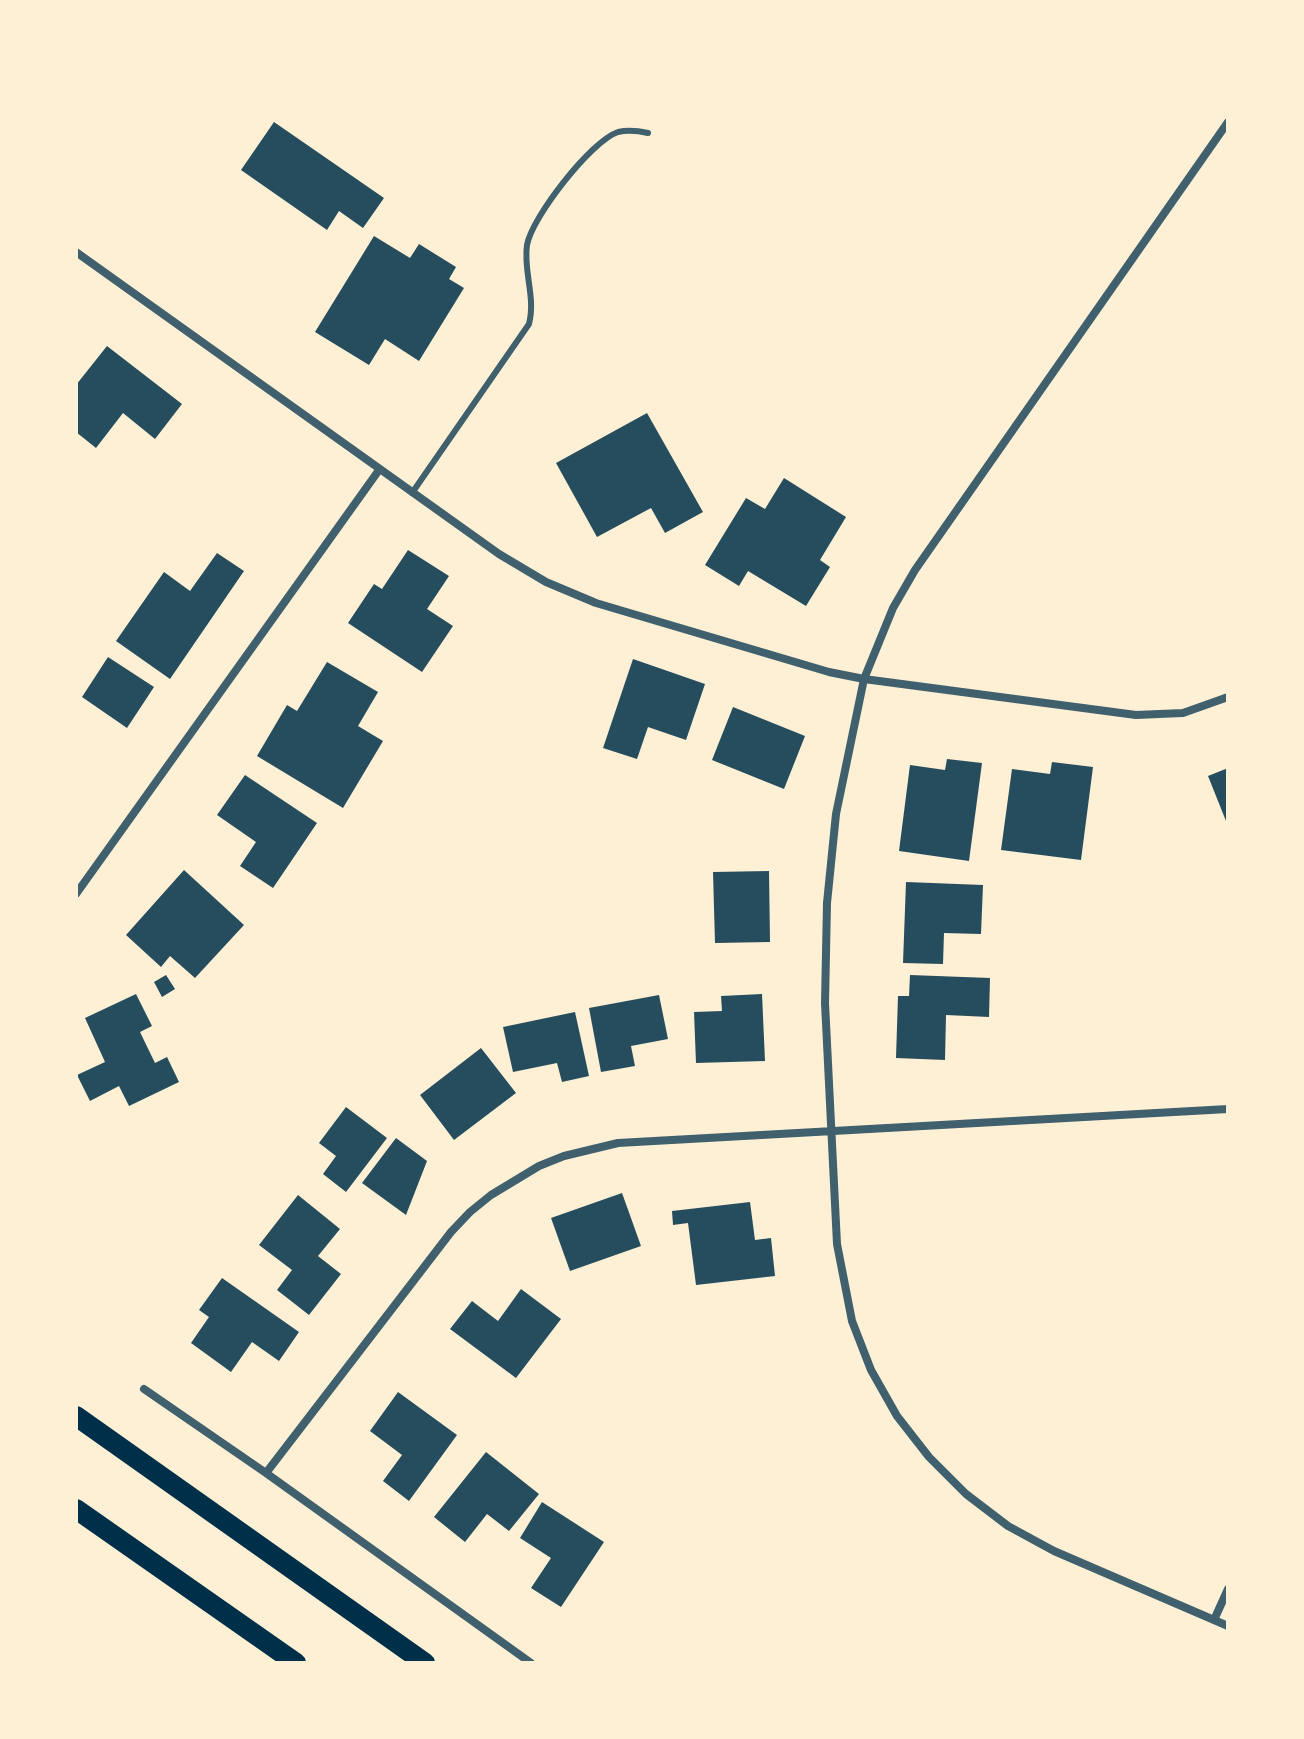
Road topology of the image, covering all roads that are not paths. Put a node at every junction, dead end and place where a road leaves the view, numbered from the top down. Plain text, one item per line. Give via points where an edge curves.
1 (1228, 122) edge
2 (648, 133) dead end
3 (76, 252) edge
4 (379, 470) junction
5 (412, 493) junction
6 (864, 679) junction
7 (1228, 697) edge
8 (76, 894) edge
9 (1228, 1109) edge
10 (831, 1131) junction
11 (144, 1389) dead end
12 (76, 1416) edge
13 (266, 1473) junction
14 (76, 1509) edge
15 (1228, 1589) edge
16 (1214, 1620) junction
17 (1228, 1626) edge
18 (296, 1663) edge
19 (425, 1663) edge
20 (531, 1663) edge

1 - 6 street via 915,570
2 - 5 lane via 619,132 598,143 543,212 527,244 533,309 529,324
3 - 4 street
4 - 5 street
4 - 8 street
5 - 6 street via 499,554 596,603
6 - 7 street via 1136,715 1183,713
6 - 10 street via 836,814 827,903
9 - 10 street
10 - 13 street via 618,1143 564,1156 514,1179 451,1232
10 - 16 street via 837,1244 852,1321 897,1416 929,1457 1008,1526
11 - 13 street
12 - 19 main road
13 - 20 street
14 - 18 main road
15 - 16 street
16 - 17 street

